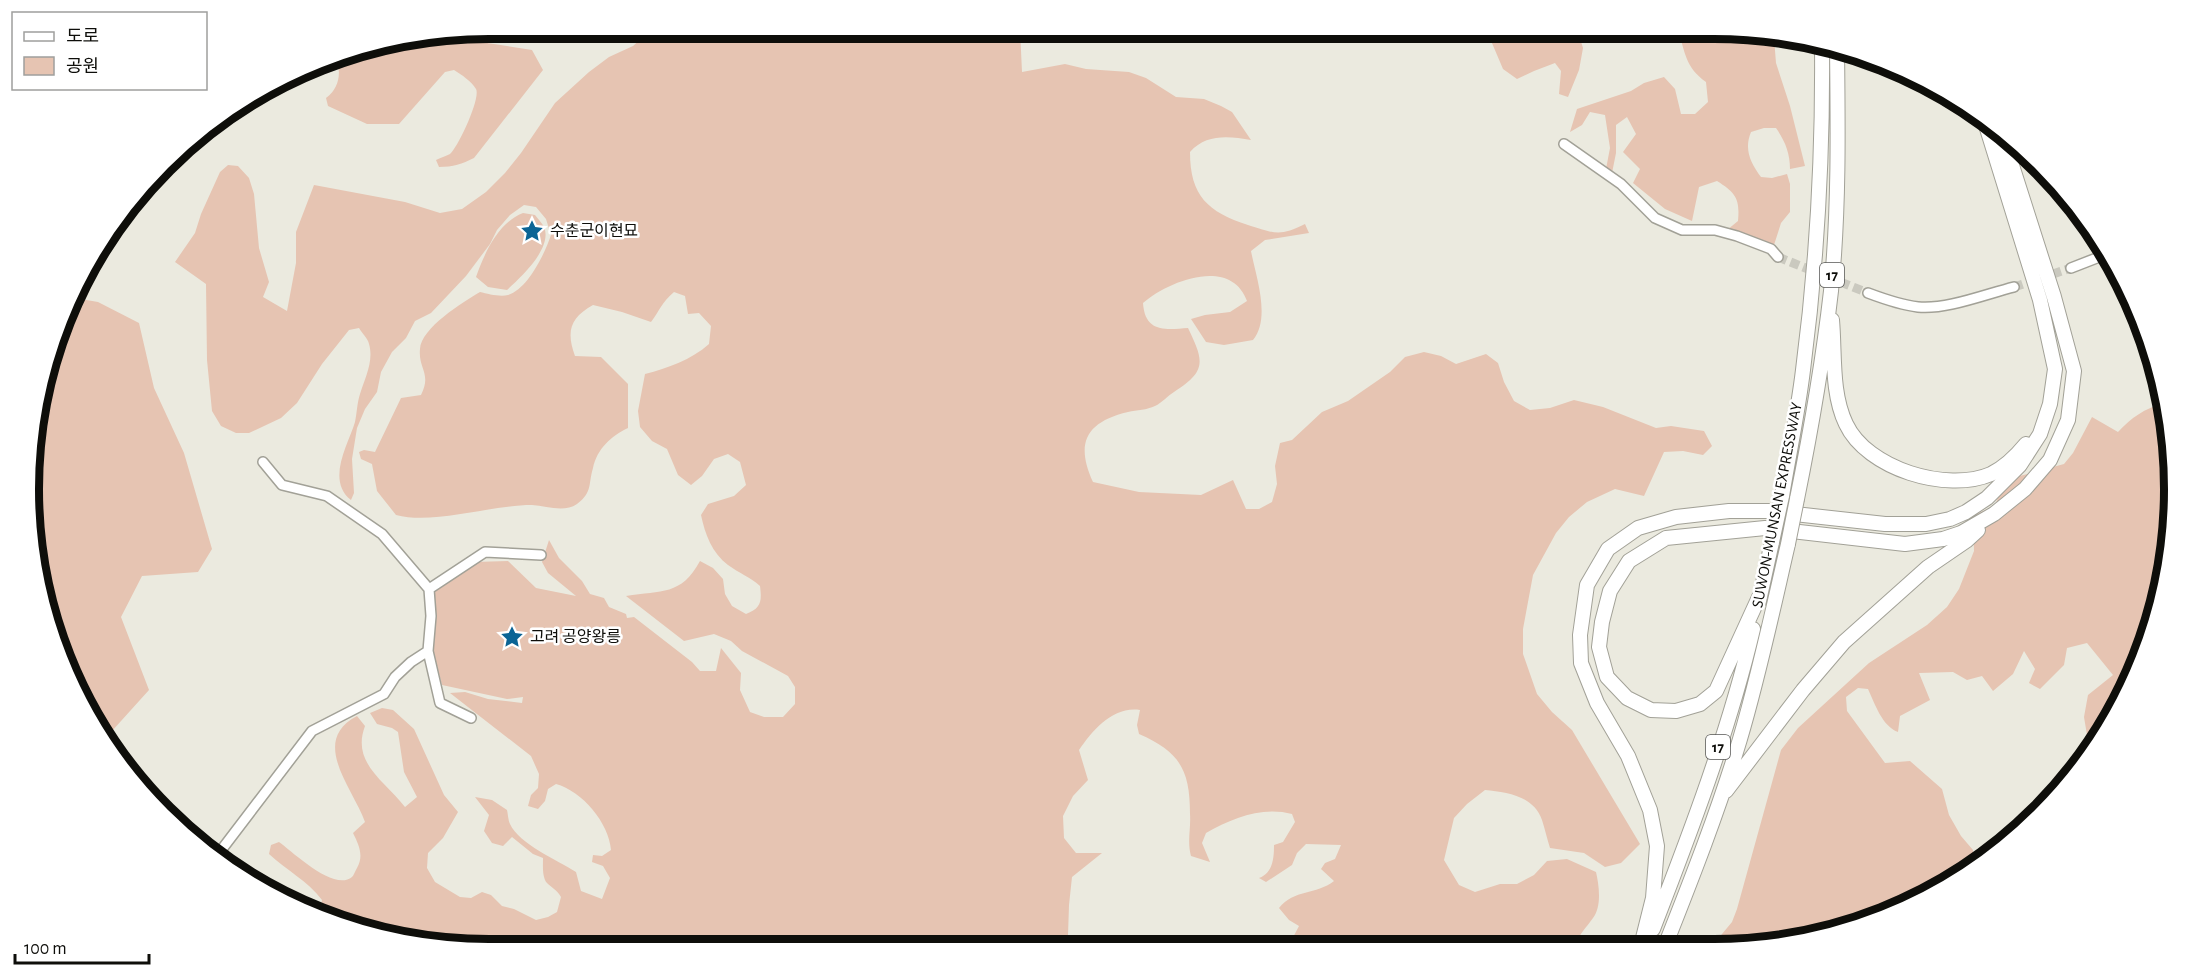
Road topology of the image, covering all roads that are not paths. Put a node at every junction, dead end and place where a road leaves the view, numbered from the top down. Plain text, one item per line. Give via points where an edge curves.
1 (1822, 52) edge
2 (1838, 56) edge
3 (1988, 132) edge
4 (1564, 144) dead end
5 (2006, 147) edge
6 (1779, 257) tunnel mouth
7 (2100, 257) edge
8 (2071, 268) tunnel mouth
9 (2014, 286) tunnel mouth
10 (1831, 291) junction
11 (1868, 293) tunnel mouth
12 (2045, 419) junction
13 (263, 462) dead end
14 (1994, 514) junction
15 (542, 555) dead end
16 (429, 589) junction
17 (1760, 594) junction
18 (428, 651) junction
19 (471, 718) dead end
20 (1720, 800) junction
21 (221, 850) edge
22 (1643, 939) edge
23 (1649, 939) edge
24 (1668, 939) edge

1 - 17 highway, SUWON-MUNSAN EXPRESSWAY / 17, bridge via 1823,118 1815,262 1803,371 1782,496
2 - 10 highway, SUWON-MUNSAN EXPRESSWAY / 17
3 - 12 highway via 2040,300 2055,369
4 - 6 street via 1621,184 1655,218 1682,230 1715,230 1737,236 1771,249
5 - 14 highway via 2074,371 2068,420 2050,459 2025,489
7 - 8 street
9 - 11 street via 1924,307
10 - 12 highway via 1837,394 1846,425 1875,457 1922,477 1970,480 1992,473 2020,452
10 - 20 highway, SUWON-MUNSAN EXPRESSWAY / 17, bridge via 1809,443 1788,544 1765,646
12 - 22 highway via 2020,465 1987,498 1950,519 1926,525 1885,524 1768,511 1729,511 1676,517 1638,528 1608,549 1587,585 1580,635 1581,663 1597,703 1628,756 1650,810 1657,846 1653,898
13 - 16 street via 282,485 327,496 382,534
14 - 17 highway via 1961,533 1905,544 1765,528 1666,538 1629,561 1610,591 1599,647 1608,677 1627,698 1651,710 1676,711 1700,704 1716,691
14 - 20 highway via 1844,642
15 - 16 street via 485,552
16 - 18 street
17 - 23 highway, SUWON-MUNSAN EXPRESSWAY / 17 via 1739,684
18 - 19 street via 440,703
18 - 21 street via 395,677 384,694 312,731
20 - 24 highway, SUWON-MUNSAN EXPRESSWAY / 17

